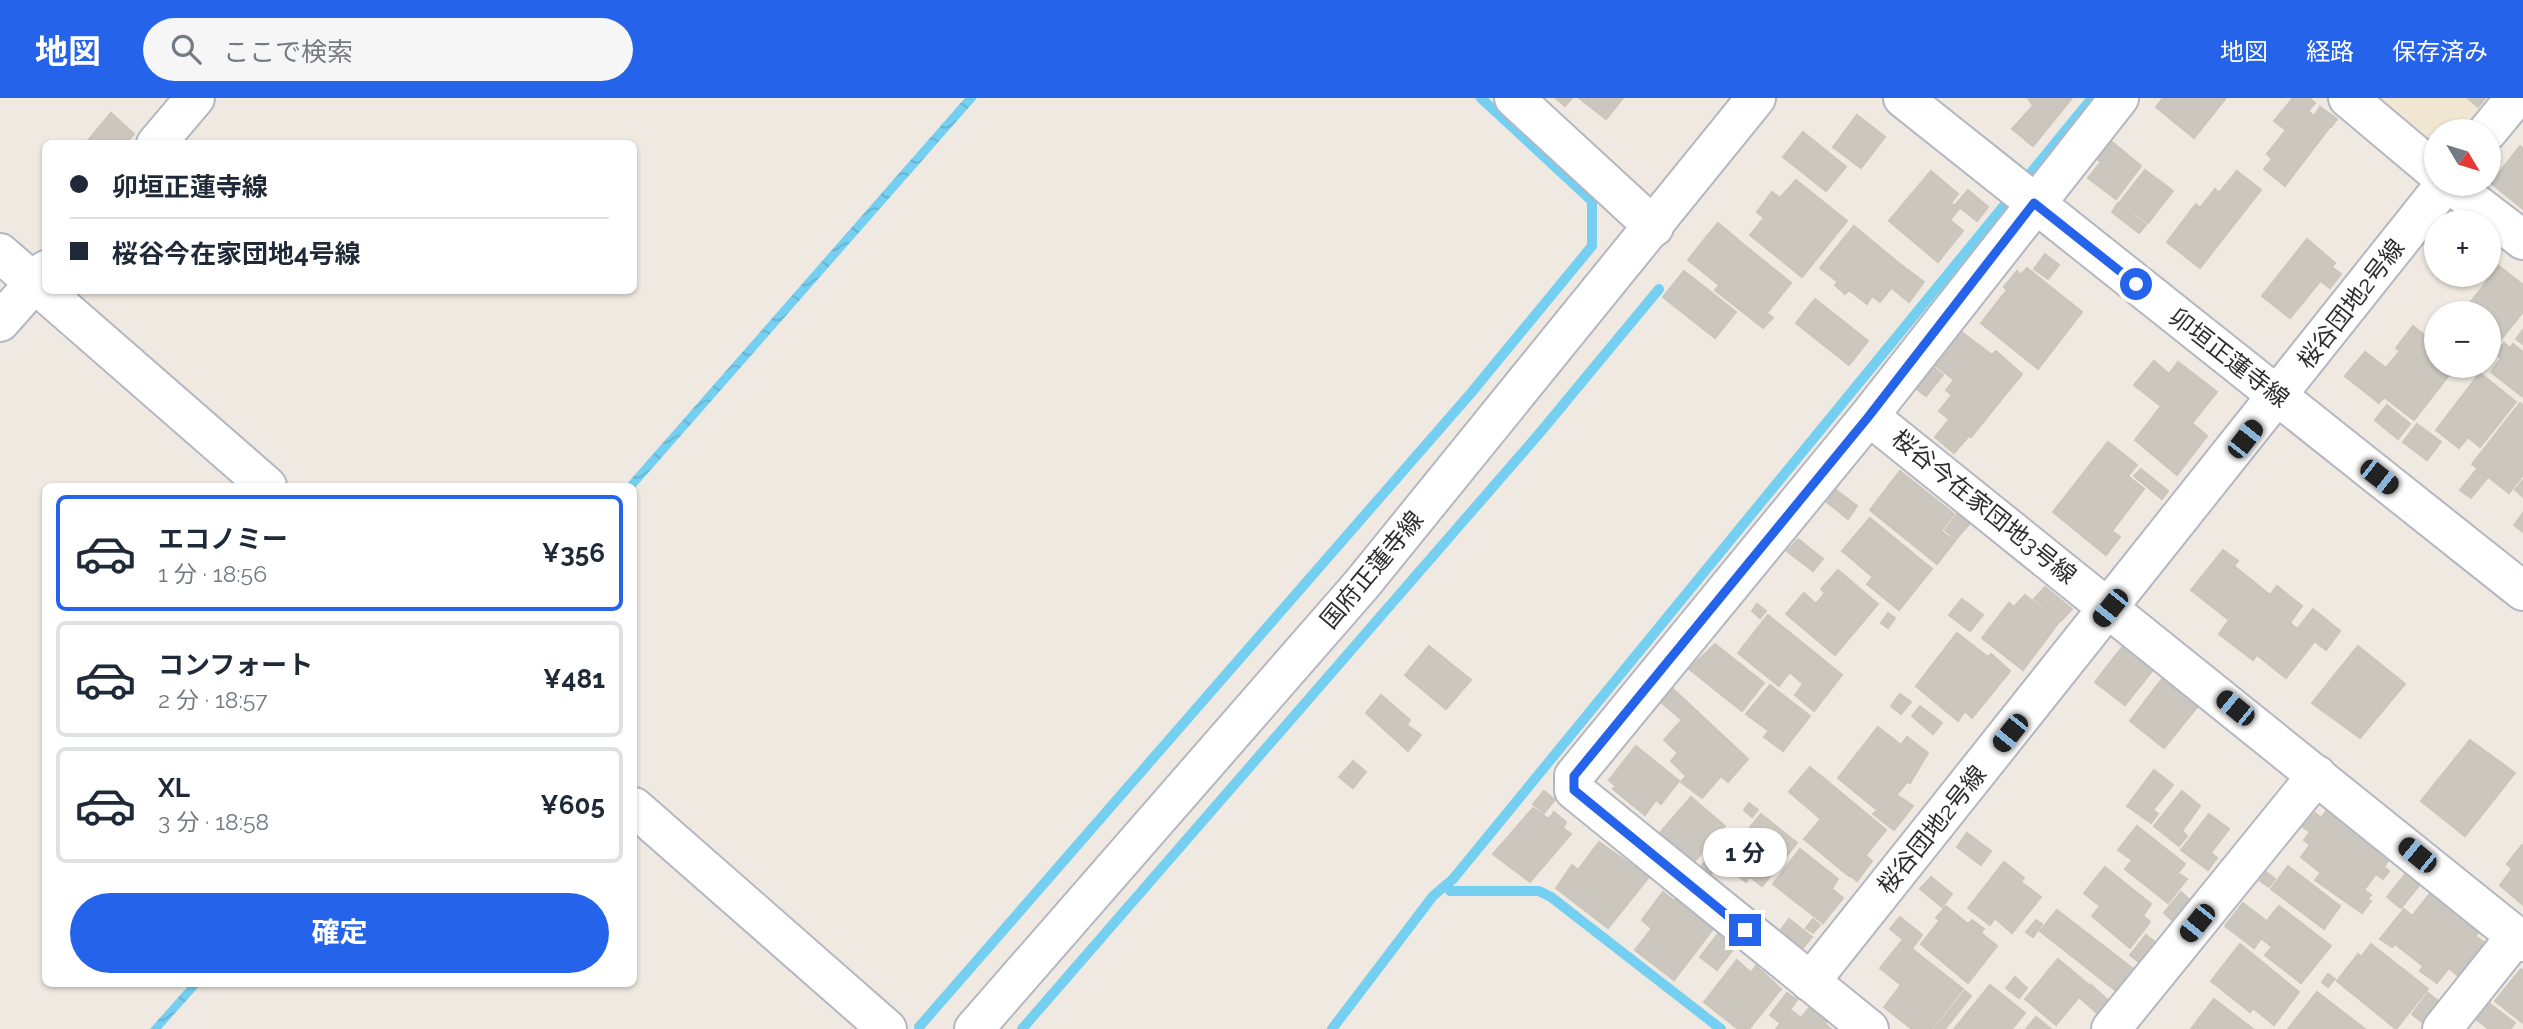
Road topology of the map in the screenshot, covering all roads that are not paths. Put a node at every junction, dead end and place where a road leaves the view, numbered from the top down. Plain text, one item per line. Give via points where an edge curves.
1 (195, 98) edge
2 (1514, 98) edge
3 (1756, 98) edge
4 (1903, 98) edge
5 (2119, 98) edge
6 (2348, 98) edge
7 (2515, 98) edge
8 (2498, 119) edge
9 (159, 140) edge
10 (2424, 162) edge
11 (2438, 196) edge
12 (2464, 196) edge
13 (2034, 203) junction
14 (1654, 227) junction
15 (2523, 240) edge
16 (0, 253) edge
17 (40, 276) edge
18 (59, 294) edge
19 (0, 322) edge
20 (2278, 397) junction
21 (1869, 416) junction
22 (264, 483) edge
23 (2523, 591) edge
24 (2110, 608) junction
25 (2317, 775) junction
26 (637, 810) edge
27 (2519, 939) edge
28 (1810, 982) junction
29 (887, 1029) edge
30 (974, 1029) edge
31 (1869, 1029) edge
32 (2111, 1029) edge
33 (2442, 1029) edge

1 - 9 street
2 - 14 street
3 - 14 street, 国府正蓮寺線
4 - 13 street, 卯垣正蓮寺線
5 - 13 street
6 - 10 street
7 - 8 street
11 - 20 street, 桜谷団地2号線
12 - 15 street
13 - 20 street, 卯垣正蓮寺線
13 - 21 street
14 - 30 street, 国府正蓮寺線 via 1362,584
16 - 17 street
17 - 19 street
18 - 22 street
20 - 23 street, 卯垣正蓮寺線
20 - 24 street, 桜谷団地2号線
21 - 24 street, 桜谷今在家団地3号線
21 - 28 street via 1574,776 1574,790
24 - 25 street, 桜谷今在家団地3号線
24 - 28 street, 桜谷団地2号線
25 - 27 street, 桜谷今在家団地3号線
25 - 32 street
26 - 29 street
27 - 33 street
28 - 31 street

